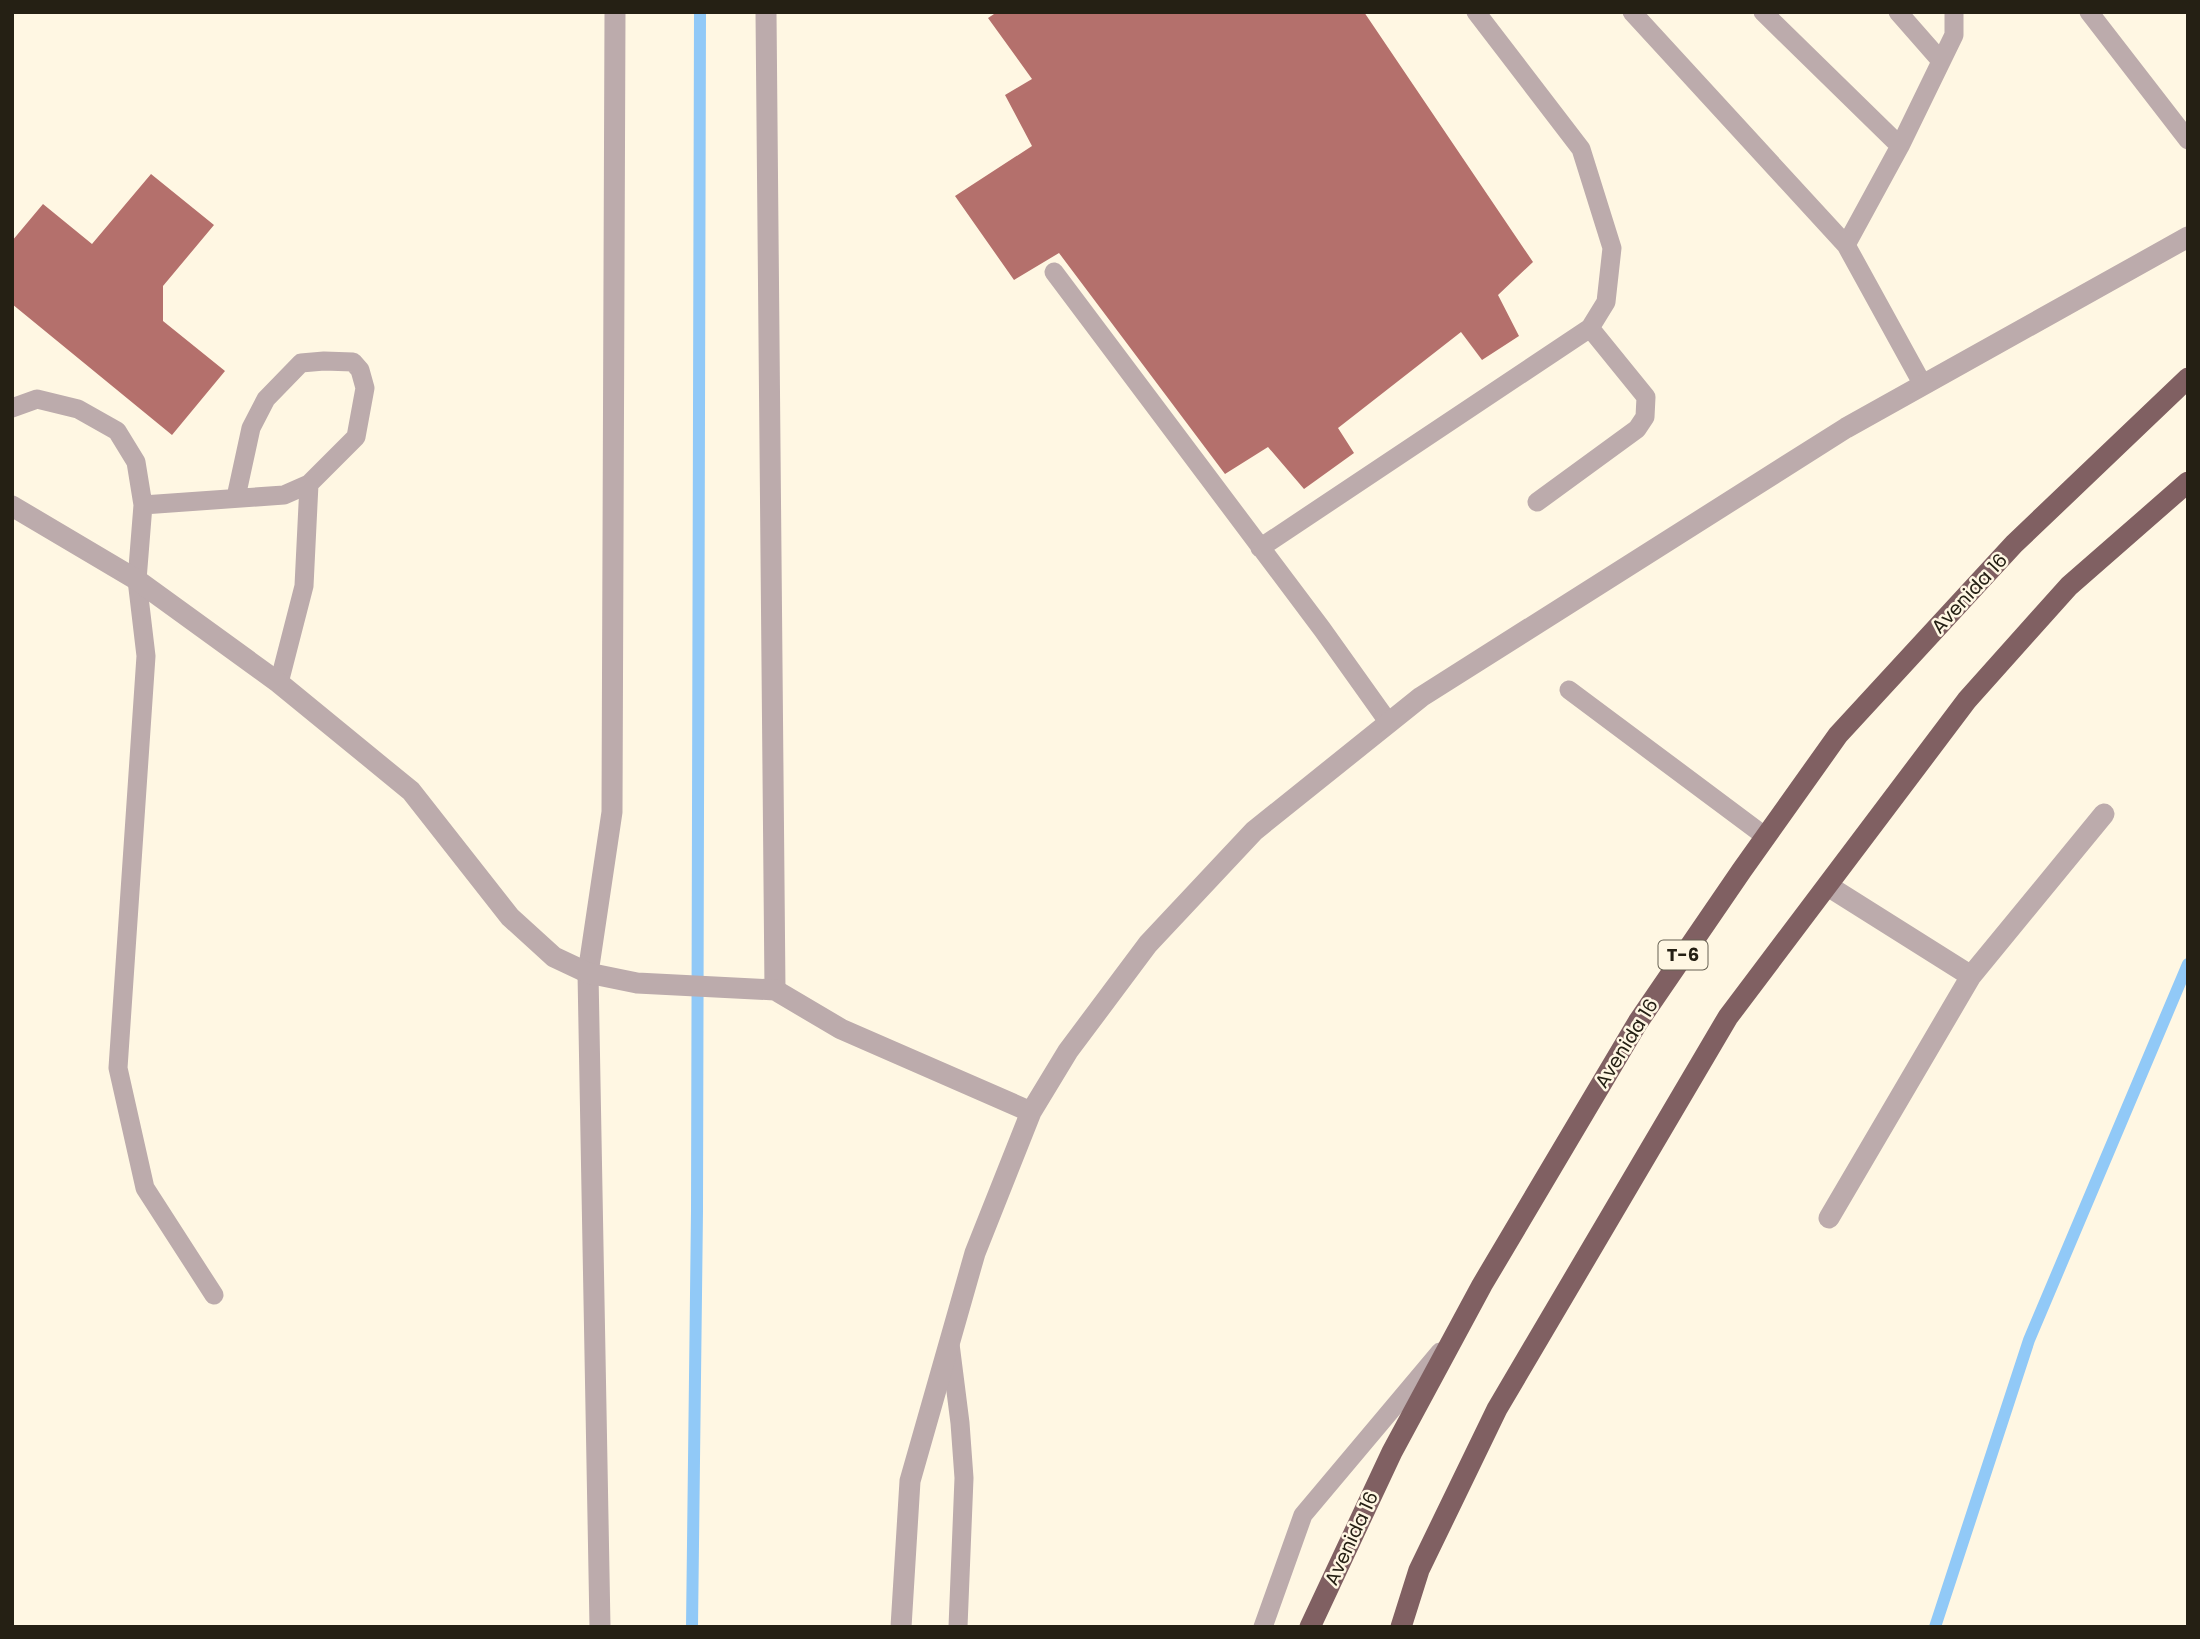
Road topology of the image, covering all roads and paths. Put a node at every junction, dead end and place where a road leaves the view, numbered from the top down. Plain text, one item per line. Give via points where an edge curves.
1 (615, 12) edge
2 (766, 12) edge
3 (1476, 12) edge
4 (1632, 12) edge
5 (1763, 12) edge
6 (1898, 12) edge
7 (1954, 12) edge
8 (2089, 12) edge
9 (1941, 61) junction
10 (2188, 140) edge
11 (1900, 146) junction
12 (2188, 237) edge
13 (1846, 245) junction
14 (1054, 272) dead end
15 (1590, 328) junction
16 (2188, 378) edge
17 (1923, 385) junction
18 (12, 408) edge
19 (2188, 482) edge
20 (309, 484) junction
21 (236, 497) junction
22 (1538, 502) dead end
23 (144, 505) junction
24 (12, 506) edge
25 (1261, 548) junction
26 (137, 580) junction
27 (279, 683) junction
28 (1569, 690) dead end
29 (1389, 723) junction
30 (2104, 814) dead end
31 (1766, 837) junction
32 (1828, 886) junction
33 (588, 973) junction
34 (1971, 976) junction
35 (775, 990) junction
36 (1031, 1112) junction
37 (1829, 1218) dead end
38 (214, 1295) dead end
39 (1458, 1331) junction
40 (950, 1344) junction
41 (600, 1627) edge
42 (901, 1627) edge
43 (958, 1627) edge
44 (1263, 1627) edge
45 (1310, 1627) edge
46 (1401, 1627) edge

1 - 33 street via 612,812
2 - 35 street
3 - 15 lane via 1581,149 1612,248 1606,302
4 - 13 lane
5 - 11 lane
6 - 9 lane
7 - 9 lane via 1954,35
8 - 10 lane
9 - 11 lane
11 - 13 lane
12 - 17 street
13 - 17 lane
14 - 25 lane
15 - 22 lane via 1646,397 1645,417 1637,429
15 - 25 lane
16 - 31 highway, Avenida 16 / T-6 via 2014,544 1838,735
17 - 29 street via 1798,457 1421,698
18 - 23 lane via 37,399 78,409 117,431 136,462
19 - 32 highway via 2070,586 1967,700
20 - 21 lane via 285,495
20 - 21 lane via 356,437 365,388 354,362 301,363 266,399 251,428
20 - 27 lane via 304,586
21 - 23 lane
23 - 26 lane
24 - 26 street
25 - 29 lane
26 - 27 street
26 - 38 lane via 146,656 118,1068 145,1188
27 - 33 street via 411,791 510,917 554,957
28 - 31 lane
29 - 36 street via 1254,831 1148,944 1068,1051
30 - 34 street
31 - 39 highway, Avenida 16 / T-6 via 1637,1021
32 - 34 street
32 - 46 highway via 1728,1017 1497,1409 1419,1570
33 - 35 street via 637,983
33 - 41 street
34 - 37 street
35 - 36 street via 841,1029
36 - 40 street via 975,1253
39 - 44 lane via 1303,1515
39 - 45 highway, Avenida 16 / T-6 via 1392,1452
40 - 42 street via 911,1481
40 - 43 lane via 964,1478

